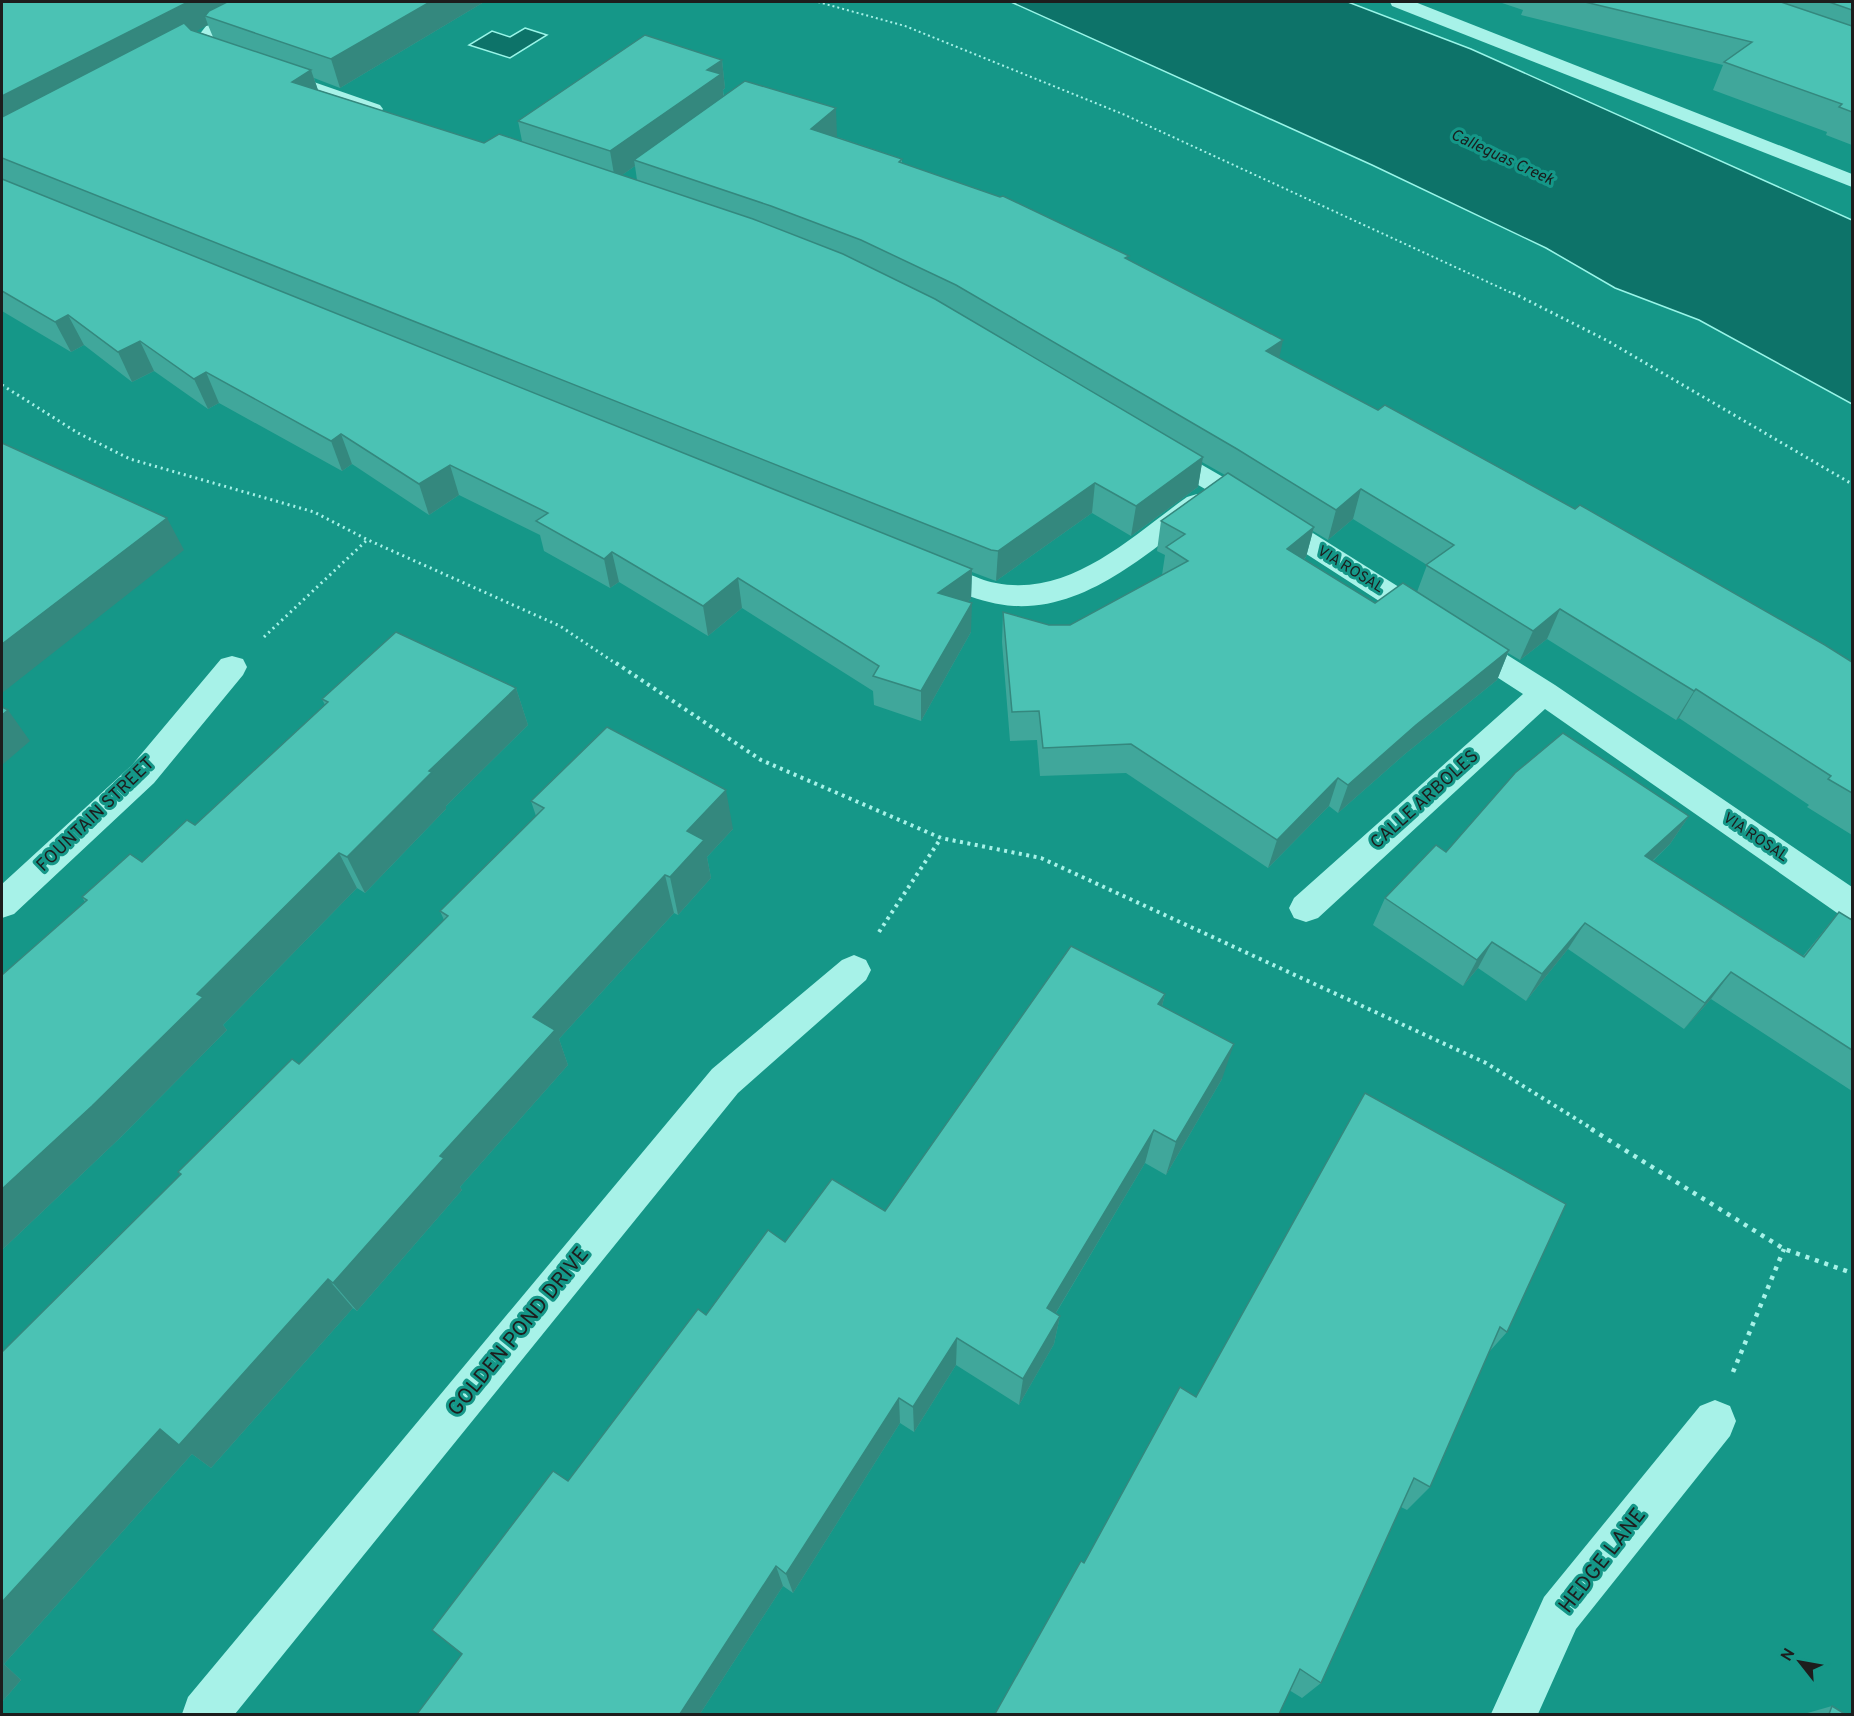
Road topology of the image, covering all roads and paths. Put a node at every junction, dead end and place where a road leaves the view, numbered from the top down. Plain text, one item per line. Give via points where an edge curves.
1 (818, 2) edge
2 (1399, 2) edge
3 (183, 46) edge
4 (391, 115) edge
5 (1852, 181) edge
6 (2, 385) edge
7 (1146, 444) edge
8 (1852, 484) edge
9 (1221, 487) junction
10 (368, 540) junction
11 (911, 563) edge
12 (232, 667) joint
13 (1544, 693) junction
14 (941, 838) junction
15 (2, 904) edge
16 (1852, 905) edge
17 (1306, 908) dead end
18 (854, 970) joint
19 (1784, 1249) junction
20 (1852, 1273) edge
21 (1714, 1421) joint
22 (205, 1714) edge
23 (1514, 1714) edge

1 - 8 path via 905,26 1125,116 1478,275 1606,340
2 - 5 street
3 - 4 street via 222,25 202,44 209,52
6 - 10 path via 78,433 129,459 314,512
7 - 9 street, VIA ROSAL
9 - 11 street via 1101,571 1069,586 1018,596 993,593
9 - 13 street, VIA ROSAL
10 - 12 path
10 - 14 path via 560,626 760,760
12 - 15 street, FOUNTAIN STREET via 143,774
13 - 16 street, VIA ROSAL
13 - 17 street, CALLE ARBOLES
14 - 18 path
14 - 19 path via 1041,858 1486,1063
18 - 22 street, GOLDEN POND DRIVE via 725,1081
19 - 20 path
19 - 21 path
21 - 23 street, HEDGE LANE via 1560,1613

